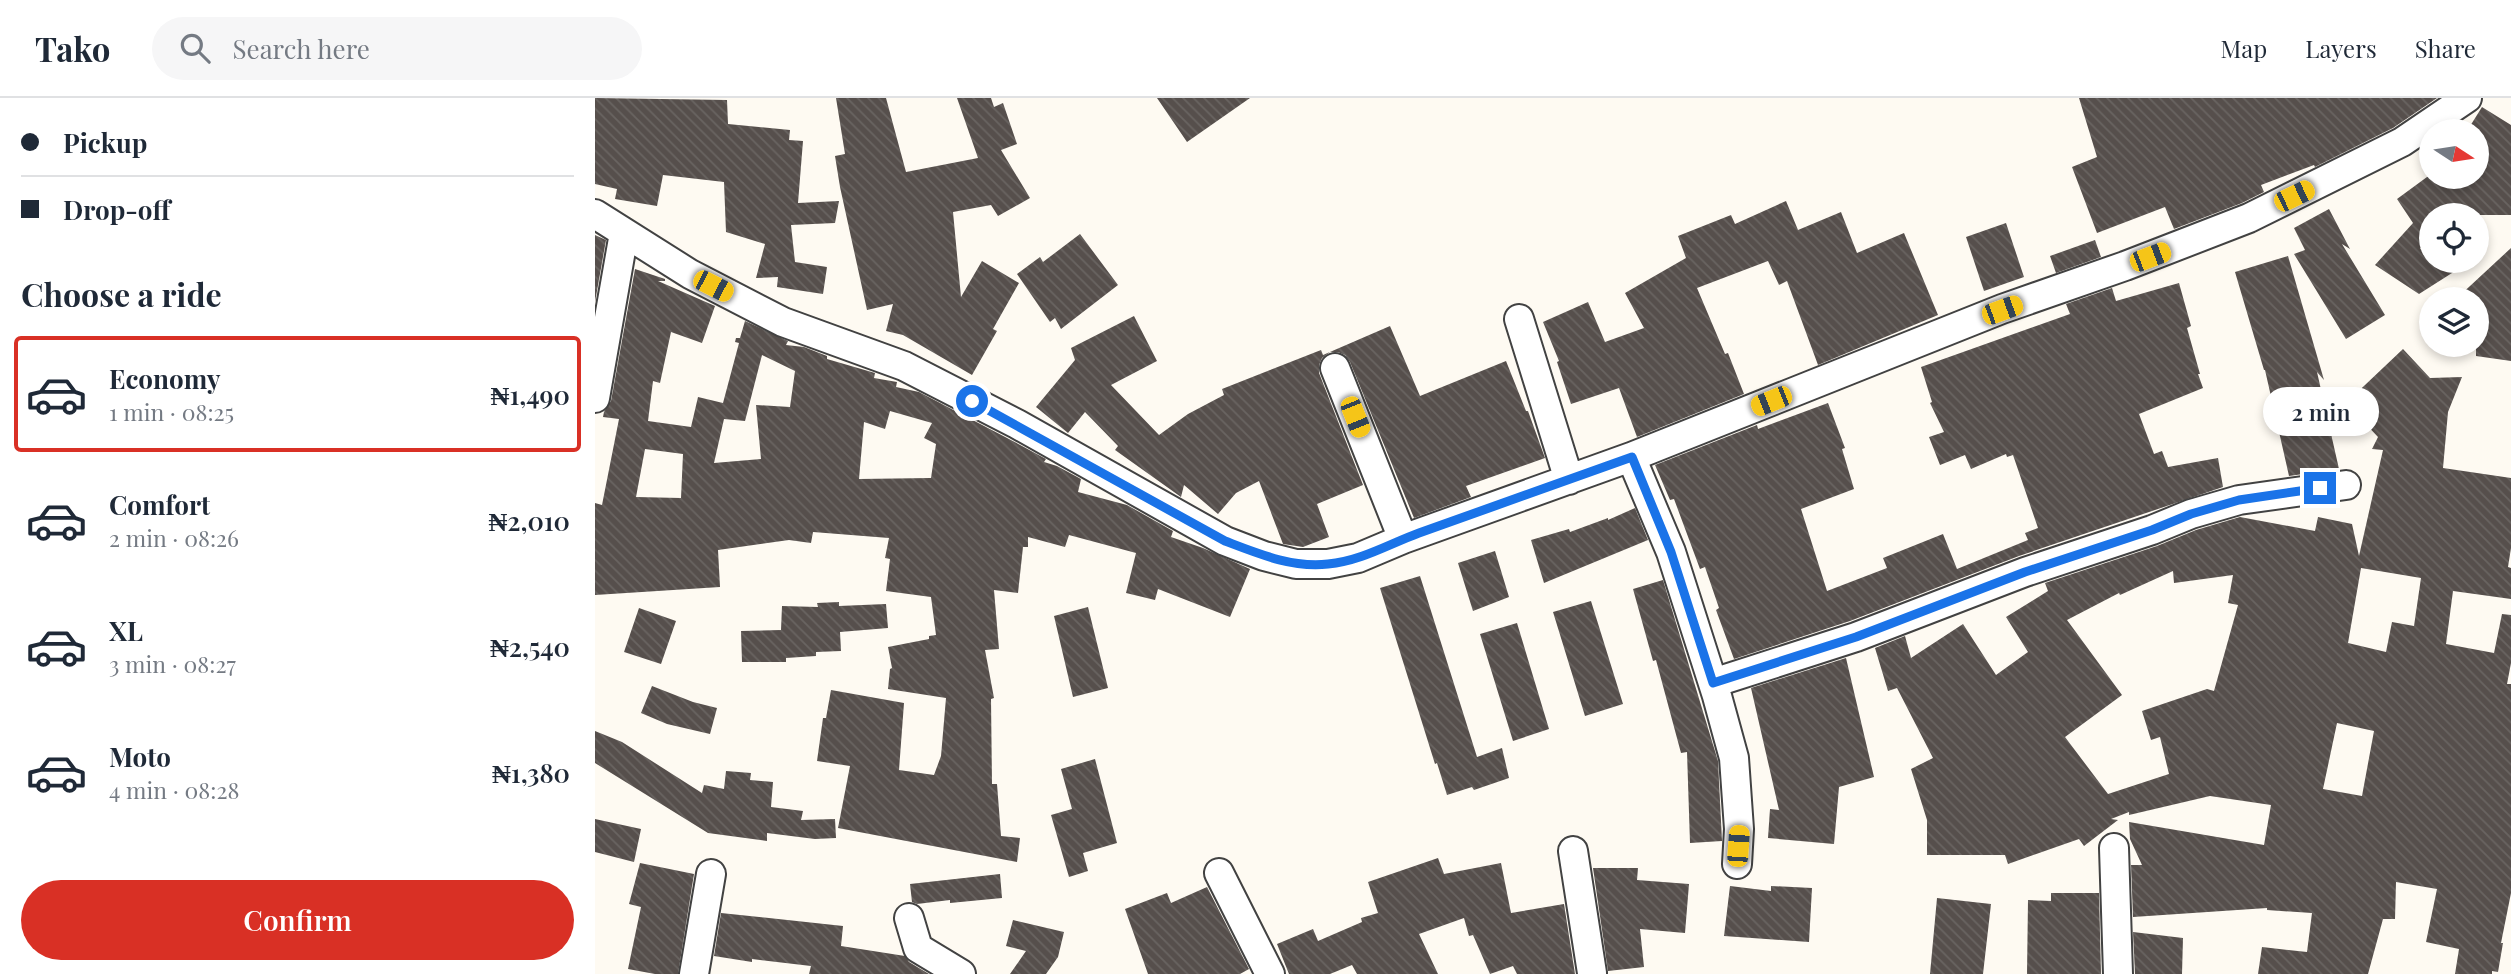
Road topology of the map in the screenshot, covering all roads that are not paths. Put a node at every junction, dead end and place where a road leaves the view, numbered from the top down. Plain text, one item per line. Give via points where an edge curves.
1 (2467, 98) edge
2 (595, 214) edge
3 (624, 233) junction
4 (1519, 319) dead end
5 (1335, 368) dead end
6 (595, 398) edge
7 (1632, 457) junction
8 (1569, 480) junction
9 (2346, 485) dead end
10 (1403, 539) junction
11 (1713, 683) junction
12 (2115, 848) dead end
13 (1573, 851) dead end
14 (1737, 864) dead end
15 (1219, 873) dead end
16 (711, 874) dead end
17 (909, 918) dead end
18 (1592, 973) edge
19 (694, 974) edge
20 (961, 974) edge
21 (1271, 974) edge
22 (2118, 974) edge

1 - 7 street via 2402,142 2249,218
2 - 3 street
3 - 6 street
3 - 10 street via 690,274 783,322 904,366 1225,541 1263,556 1296,564 1328,564 1358,558
4 - 8 street
5 - 10 street
7 - 8 street
7 - 11 street via 1671,552
8 - 10 street
9 - 11 street via 2239,500 2191,514 1856,637
11 - 14 street via 1734,758
12 - 22 street
13 - 18 street
15 - 21 street
16 - 19 street
17 - 20 street via 918,948

